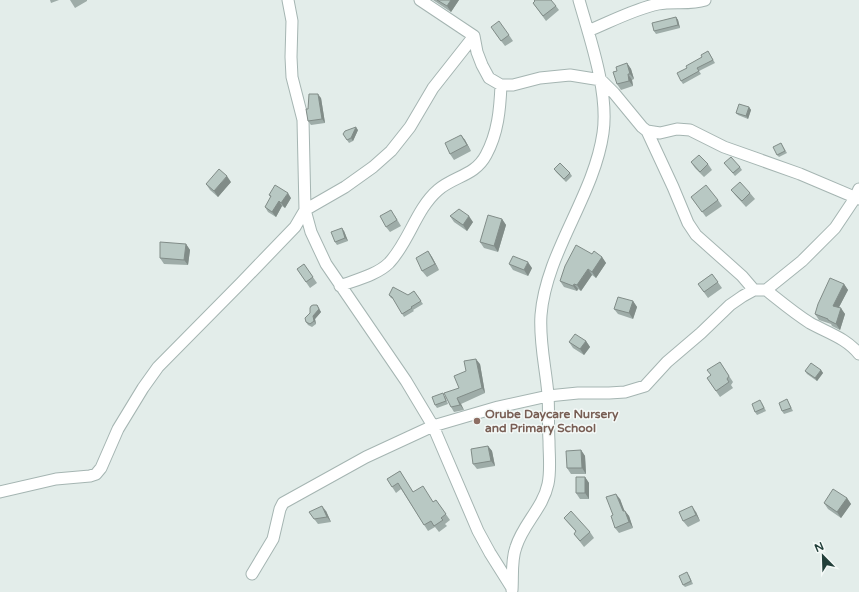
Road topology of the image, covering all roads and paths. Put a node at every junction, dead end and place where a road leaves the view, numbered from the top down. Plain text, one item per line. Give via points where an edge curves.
1 (288, 0) edge
2 (420, 0) edge
3 (579, 0) edge
4 (705, 0) edge
5 (588, 31) junction
6 (474, 36) junction
7 (601, 80) junction
8 (502, 85) junction
9 (647, 131) junction
10 (858, 195) edge
11 (305, 210) junction
12 (294, 227) junction
13 (311, 232) junction
14 (340, 286) junction
15 (754, 290) junction
16 (766, 290) junction
17 (859, 354) edge
18 (548, 396) junction
19 (433, 426) junction
20 (0, 492) edge
21 (252, 574) dead end
22 (512, 590) edge

1 - 11 street via 292,21 292,77 303,120
2 - 6 street
3 - 5 street
4 - 5 street via 658,4
5 - 7 street
6 - 8 street via 477,52 489,78
6 - 11 street via 433,88 410,127 391,151 345,187
7 - 8 street via 570,75
7 - 9 street
7 - 18 street via 604,131 598,158 549,274 543,297 541,333
8 - 14 street via 496,133 480,165 438,190 388,264
9 - 10 street via 660,133 677,129 690,130 724,147
9 - 15 street via 688,223 696,234
10 - 16 street via 826,238
11 - 12 street
11 - 13 street
12 - 13 street
12 - 20 street via 158,367 118,430 96,474 56,479
13 - 14 street
14 - 19 street via 406,381
15 - 16 street
15 - 18 street via 730,305 644,386 625,392
16 - 17 street via 810,323 852,346
18 - 19 street
18 - 22 street via 548,485 542,501 516,547
19 - 21 street via 366,457 283,503 273,539
19 - 22 street via 478,531

